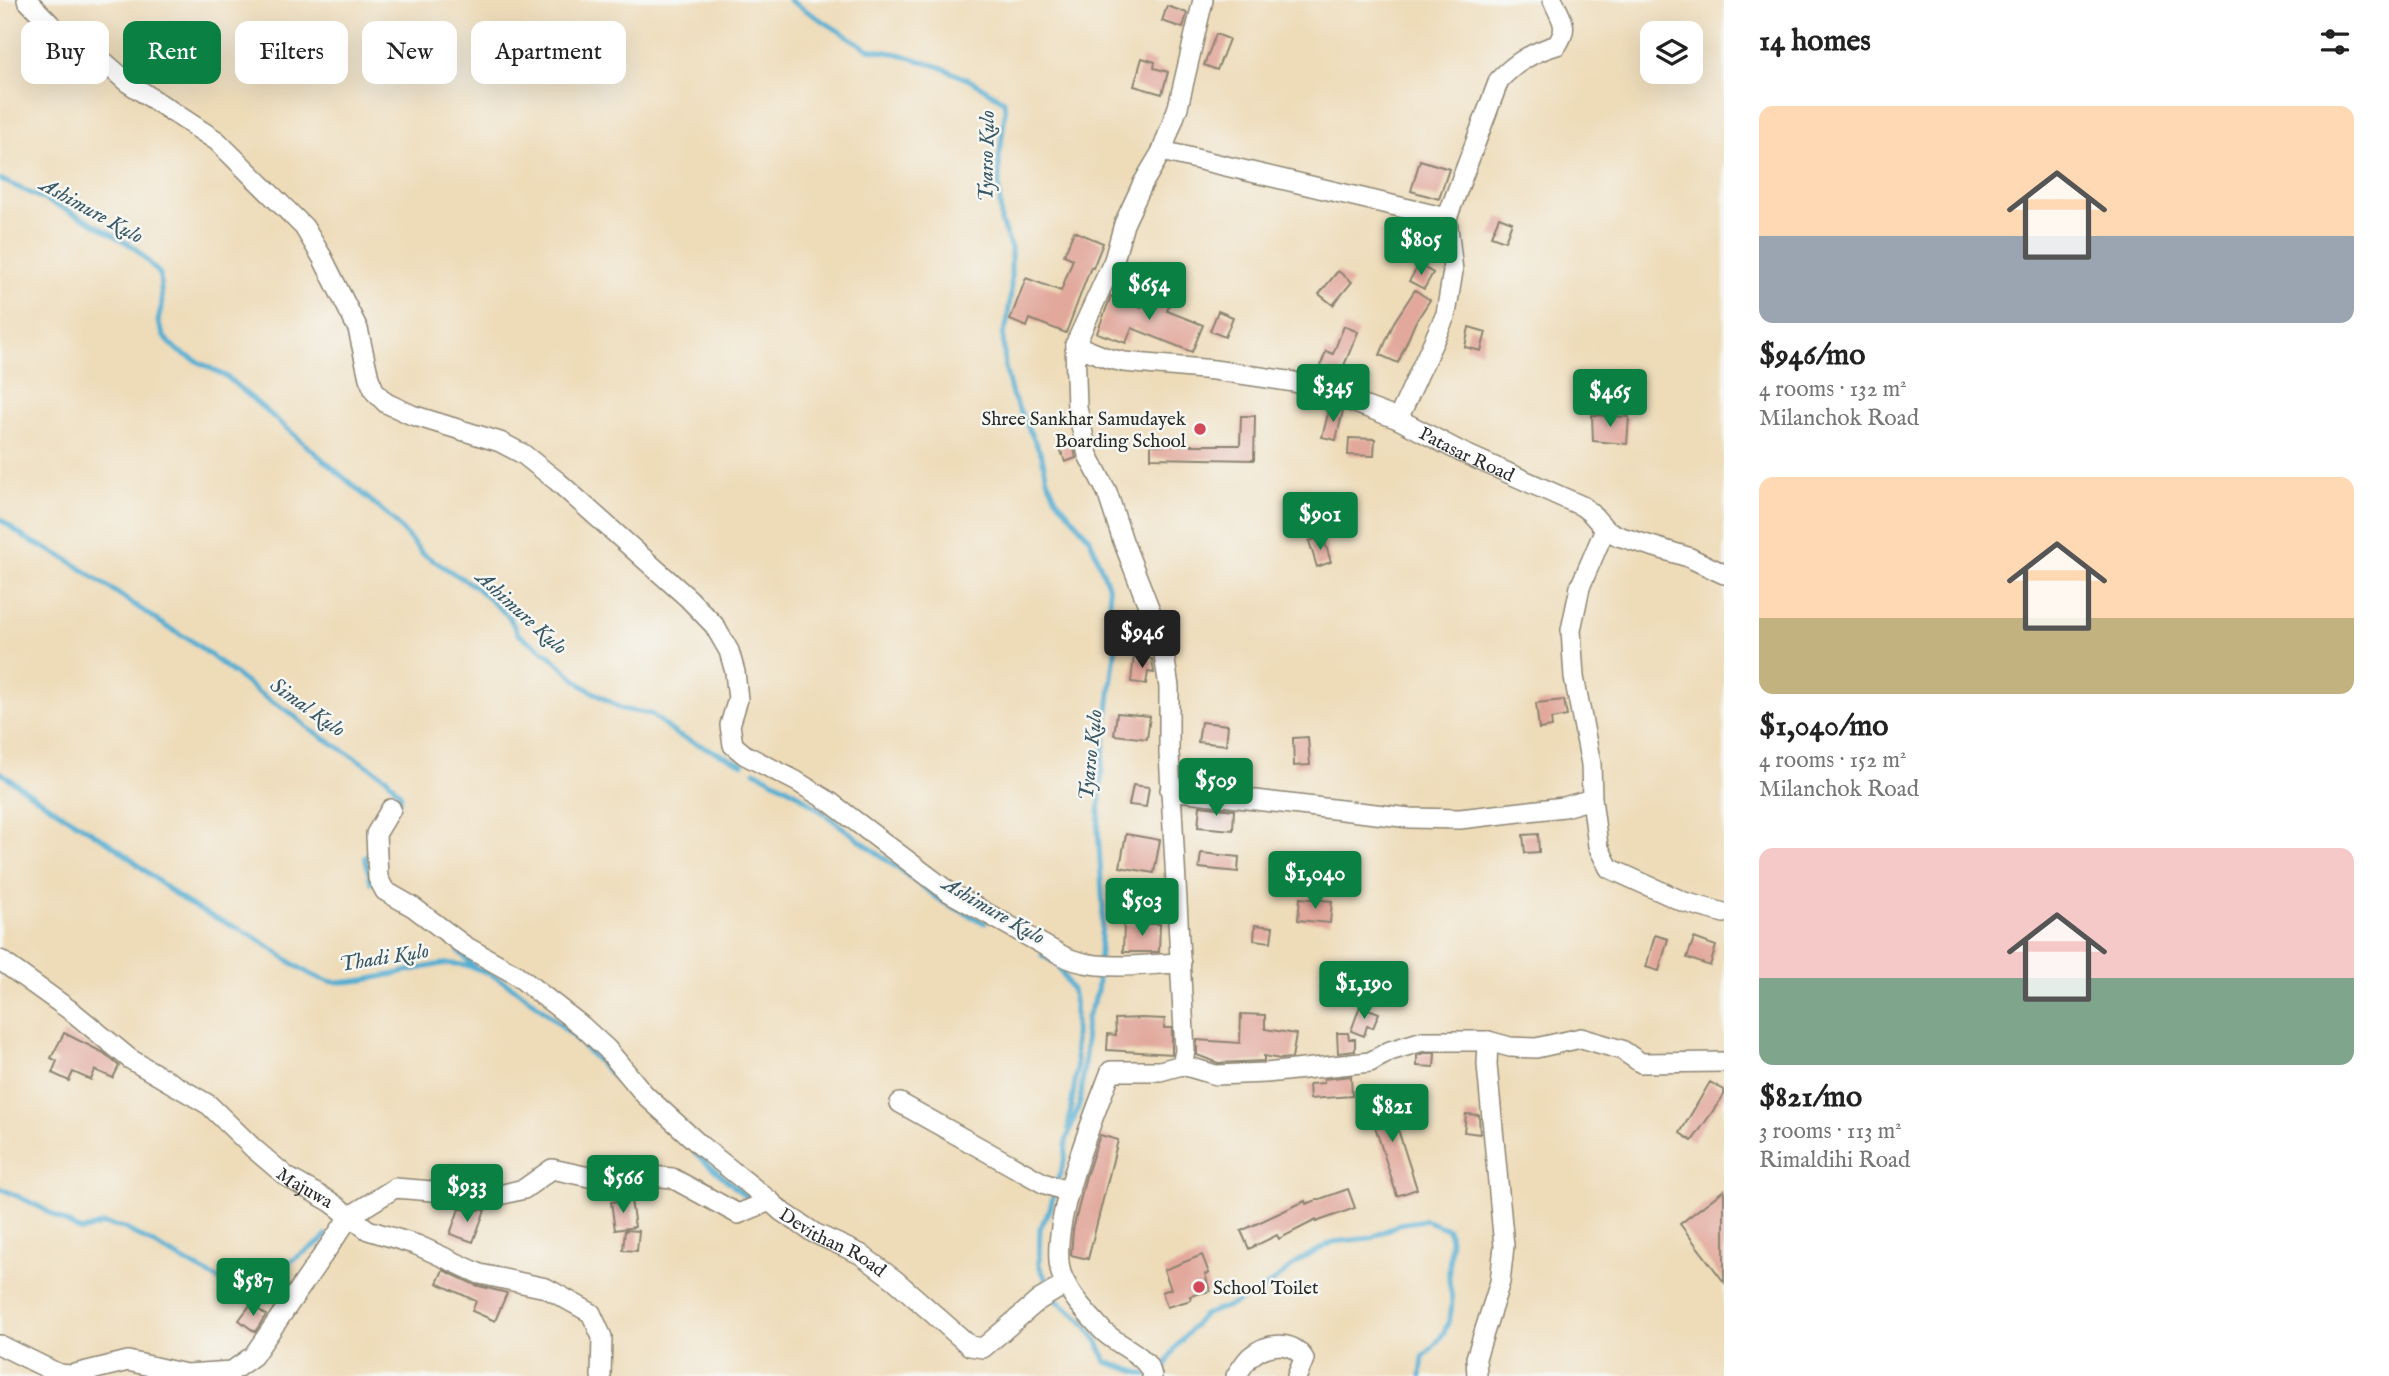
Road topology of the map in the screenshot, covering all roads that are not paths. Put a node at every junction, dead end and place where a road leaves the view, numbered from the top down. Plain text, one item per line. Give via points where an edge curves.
1 (27, 0) edge
2 (1203, 0) edge
3 (1553, 0) edge
4 (1162, 151) junction
5 (1447, 218) junction
6 (1075, 345) junction
7 (1398, 419) junction
8 (1605, 529) junction
9 (1724, 575) edge
10 (1170, 790) junction
11 (1592, 799) junction
12 (391, 809) dead end
13 (1724, 913) edge
14 (0, 960) edge
15 (1181, 963) junction
16 (1488, 1041) junction
17 (1724, 1062) edge
18 (1182, 1065) junction
19 (900, 1103) dead end
20 (1069, 1192) junction
21 (767, 1202) junction
22 (350, 1216) junction
23 (1062, 1286) junction
24 (0, 1345) edge
25 (1151, 1372) edge
26 (601, 1376) edge
27 (1236, 1376) edge
28 (1297, 1376) edge
29 (1477, 1376) edge

1 - 15 street via 59,33 217,141 304,227 358,329 369,378 386,403 523,454 714,625 735,672 737,699 730,725 733,745 744,755 830,802 949,892 1079,963
2 - 4 street via 1178,107
3 - 5 street via 1564,34 1557,45 1513,65 1499,80
4 - 5 street
4 - 6 street via 1124,224 1114,260
5 - 7 street via 1453,271 1446,314
6 - 7 street, Patasar Road via 1124,362 1294,382
6 - 10 street via 1077,408 1088,455 1107,492 1162,642 1169,687
7 - 8 street, Patasar Road via 1582,506
8 - 9 street, Patasar Road
8 - 11 street via 1580,587 1571,630
10 - 11 street via 1410,818 1460,819 1563,807
10 - 15 street
11 - 13 street via 1598,846 1609,868 1684,902
12 - 21 street via 376,834 378,878 385,891 465,947 515,974 582,1027 645,1095
14 - 22 street, Majuwa via 130,1059 209,1105 287,1177
15 - 18 street
16 - 17 street via 1536,1048 1581,1038 1622,1050 1641,1063
16 - 18 street via 1423,1041 1370,1062 1266,1073 1216,1075
16 - 29 street via 1504,1246 1500,1282 1476,1358
18 - 20 street via 1111,1071
19 - 20 street via 1043,1183
20 - 23 street via 1058,1242
21 - 22 street, Devithan Road via 738,1214 672,1178 641,1175 624,1181 604,1180 552,1169 524,1189 487,1198 395,1188
21 - 23 street, Devithan Road via 814,1233 860,1254 970,1346 983,1348
22 - 24 street, Devithan Road via 253,1356 232,1371 186,1374 128,1361 59,1374
22 - 26 street, Majuwa via 368,1230 417,1245 480,1274 545,1288 591,1313 602,1337
23 - 25 street via 1106,1333 1148,1363
27 - 28 street via 1250,1357 1288,1344 1304,1359

